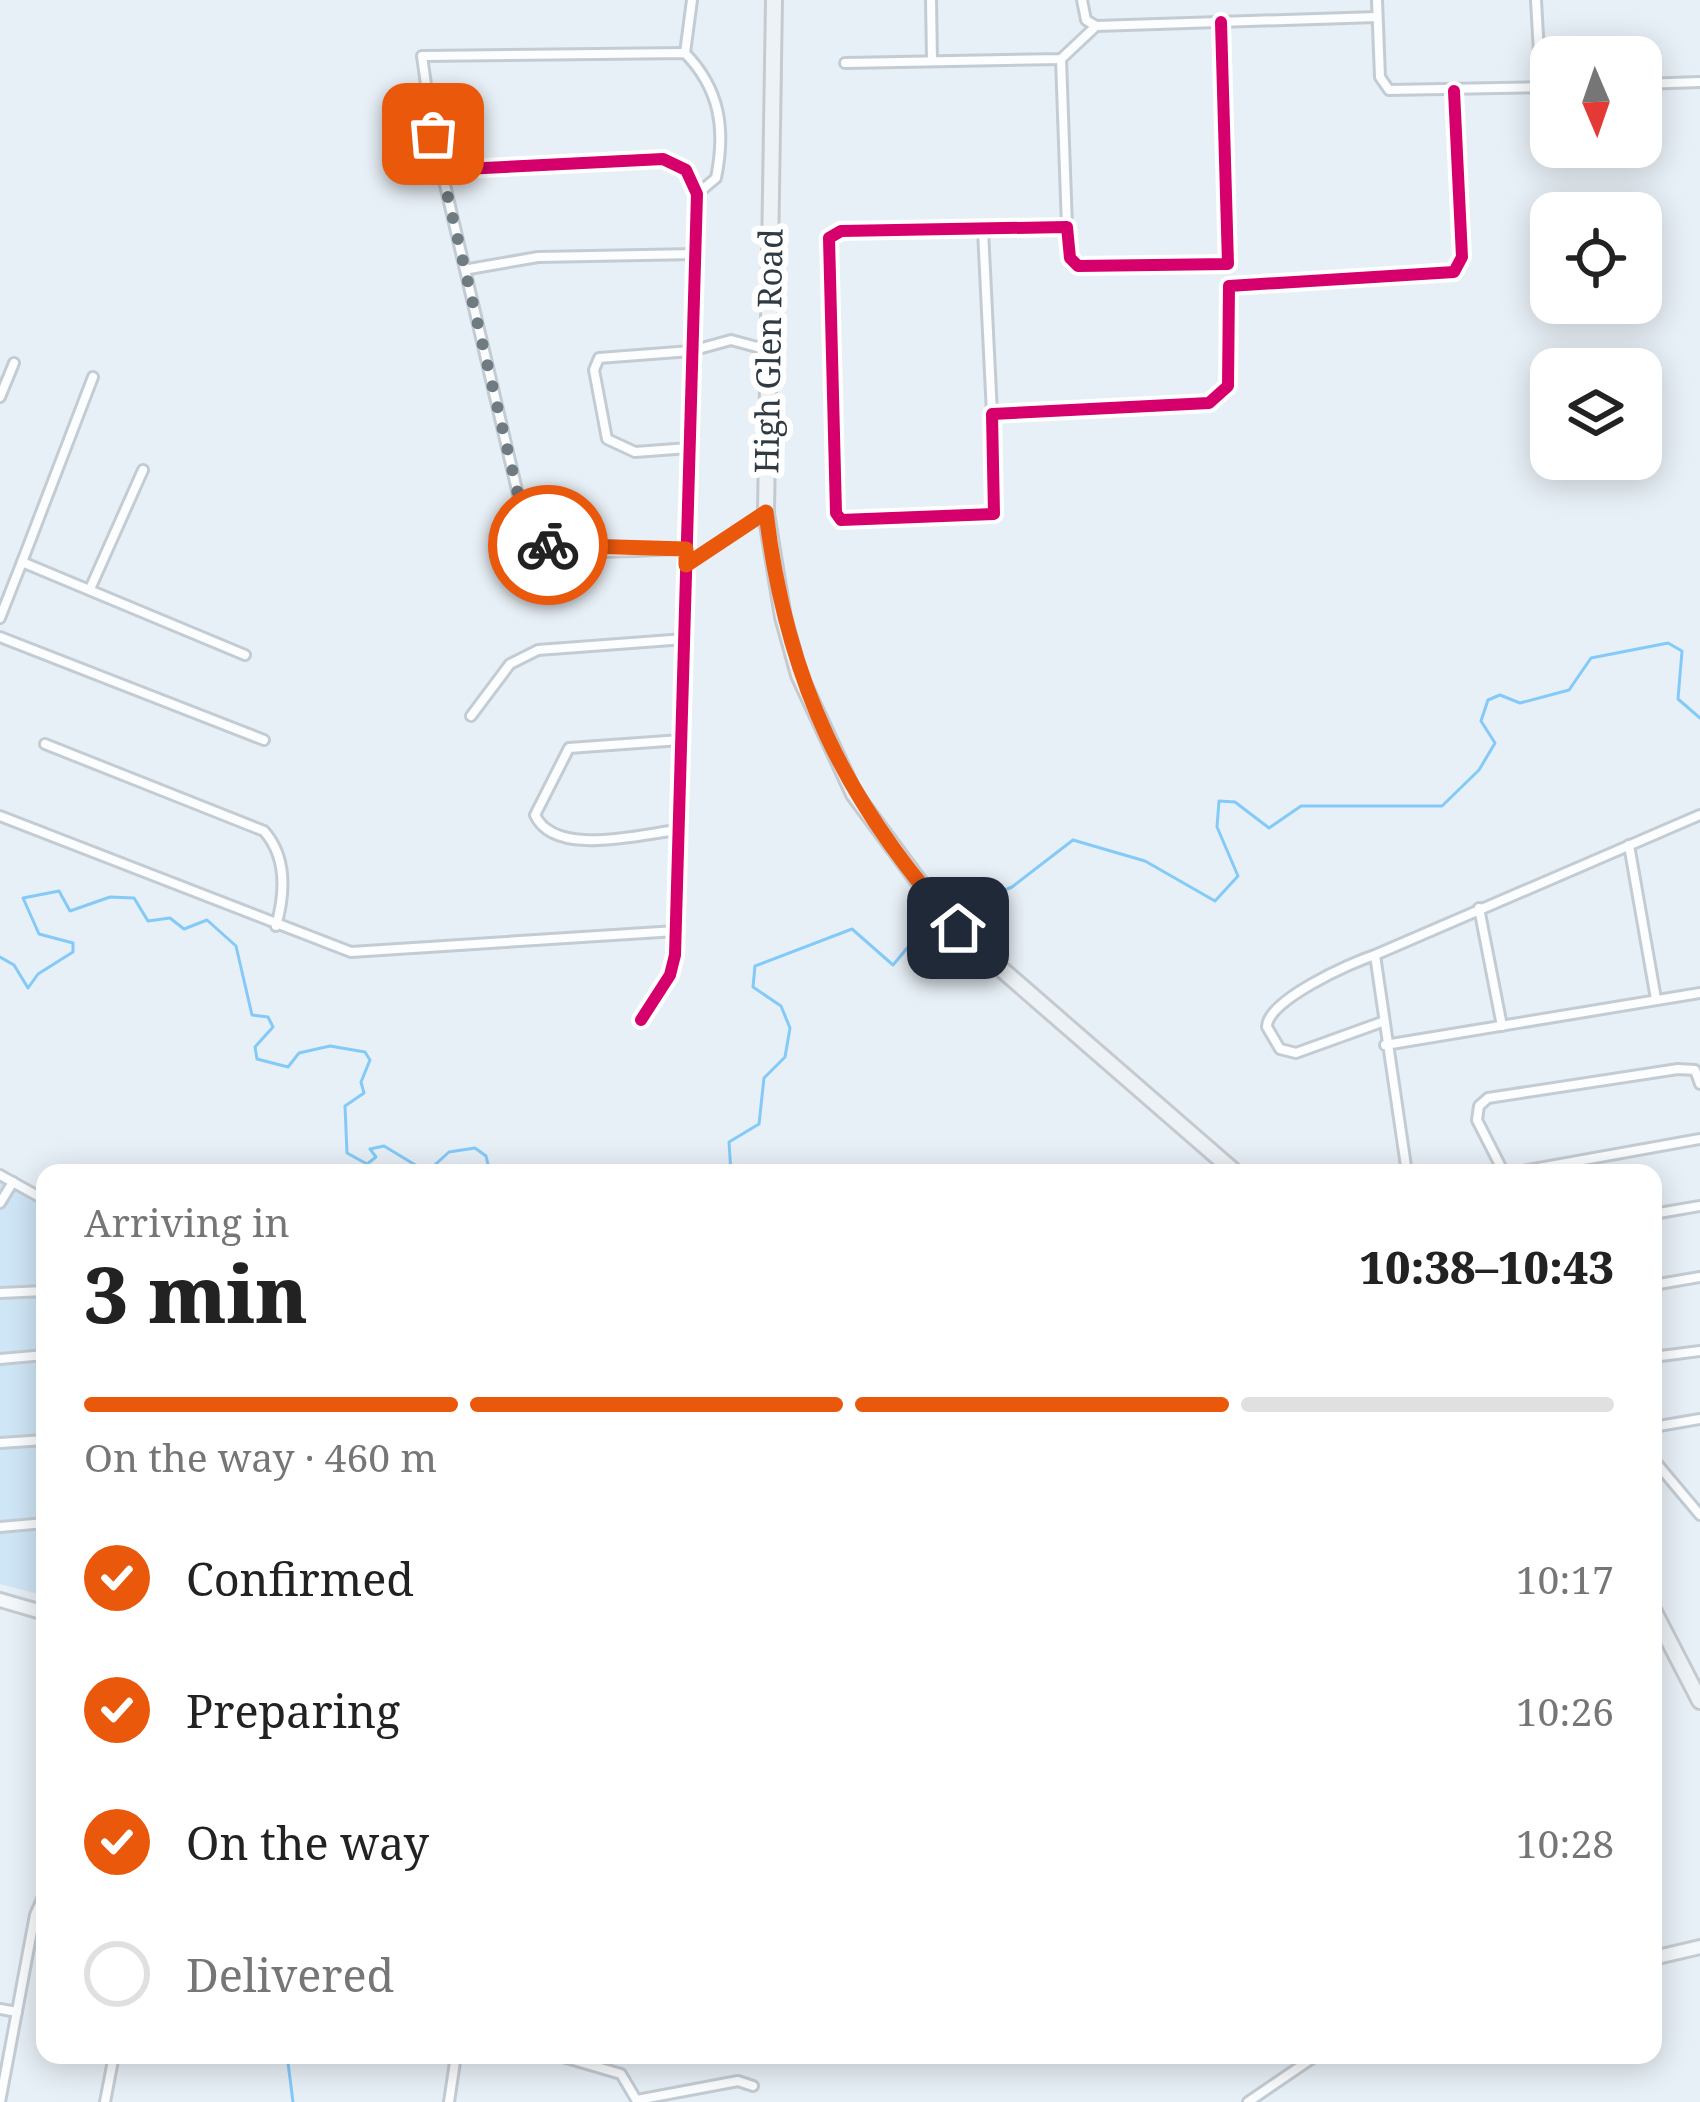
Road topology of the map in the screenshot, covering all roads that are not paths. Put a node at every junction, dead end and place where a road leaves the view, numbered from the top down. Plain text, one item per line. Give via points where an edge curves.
1 (692, 0) edge
2 (774, 0) edge
3 (931, 0) edge
4 (1082, 0) edge
5 (1377, 0) edge
6 (1536, 0) edge
7 (1378, 16) junction
8 (1221, 22) junction
9 (1096, 26) junction
10 (1540, 36) edge
11 (686, 52) junction
12 (1061, 59) junction
13 (932, 61) junction
14 (845, 63) dead end
15 (1700, 82) edge
16 (1662, 83) edge
17 (1530, 88) edge
18 (1454, 91) junction
19 (444, 170) junction
20 (697, 194) junction
21 (1067, 227) junction
22 (983, 230) junction
23 (695, 254) junction
24 (1228, 264) junction
25 (469, 268) junction
26 (1229, 286) junction
27 (768, 350) junction
28 (691, 351) junction
29 (14, 363) dead end
30 (93, 377) dead end
31 (0, 397) edge
32 (992, 414) junction
33 (689, 448) junction
34 (143, 470) dead end
35 (766, 512) junction
36 (686, 549) junction
37 (22, 562) junction
38 (686, 565) junction
39 (90, 589) junction
40 (0, 618) edge
41 (0, 637) edge
42 (685, 639) junction
43 (245, 655) dead end
44 (471, 716) dead end
45 (264, 740) dead end
46 (681, 740) junction
47 (45, 744) dead end
48 (1700, 815) edge
49 (0, 816) edge
50 (678, 830) junction
51 (1629, 844) junction
52 (1479, 908) junction
53 (276, 926) junction
54 (676, 931) junction
55 (1375, 955) junction
56 (1700, 993) edge
57 (1656, 999) junction
58 (641, 1020) dead end
59 (1382, 1022) junction
60 (1502, 1026) junction
61 (1385, 1045) junction
62 (1700, 1084) edge
63 (1700, 1139) edge
64 (1226, 1164) edge
65 (1405, 1164) edge
66 (1502, 1164) edge
67 (1558, 1164) edge
68 (0, 1175) edge
69 (13, 1182) junction
70 (36, 1195) edge
71 (0, 1203) edge
72 (1700, 1206) edge
73 (1662, 1212) edge
74 (1700, 1276) edge
75 (1662, 1283) edge
76 (36, 1291) edge
77 (0, 1293) edge
78 (1700, 1351) edge
79 (36, 1356) edge
80 (1662, 1356) edge
81 (0, 1359) edge
82 (1700, 1419) edge
83 (1662, 1425) edge
84 (36, 1441) edge
85 (0, 1443) edge
86 (1662, 1470) edge
87 (1700, 1515) edge
88 (36, 1524) edge
89 (0, 1527) edge
90 (0, 1600) edge
91 (36, 1610) edge
92 (1662, 1627) edge
93 (1700, 1701) edge
94 (36, 1914) edge
95 (1700, 1947) edge
96 (1662, 1956) edge
97 (0, 2009) edge
98 (16, 2012) junction
99 (112, 2064) edge
100 (454, 2064) edge
101 (587, 2064) edge
102 (1304, 2064) edge
103 (753, 2086) dead end
104 (637, 2101) edge
105 (0, 2102) edge
106 (105, 2102) edge
107 (448, 2102) edge
108 (1248, 2102) edge

1 - 11 street
2 - 27 main road, High Glen Road
3 - 13 street
4 - 9 street
5 - 7 street
6 - 10 street
7 - 8 street
7 - 18 street via 1380,77 1389,91
8 - 9 street
8 - 24 street
9 - 12 street
11 - 19 street via 422,56
11 - 20 street via 709,78 719,122 716,178
12 - 13 street
12 - 21 street
13 - 14 street
15 - 16 street
17 - 18 street
18 - 26 street via 1462,256 1454,272
19 - 20 street via 663,159 686,170
19 - 25 street
20 - 23 street
21 - 22 street
21 - 24 street via 1078,266
22 - 32 street
22 - 32 street via 841,231 829,238 836,513 850,524 994,514
23 - 25 street via 538,256
23 - 28 street
24 - 26 street
25 - 36 street via 525,524 535,537 558,548
26 - 32 street via 1228,386 1209,403
27 - 28 street via 731,340
27 - 35 main road, High Glen Road
28 - 33 street
28 - 33 street via 605,355 593,370 616,447
29 - 31 street
30 - 37 street
33 - 36 street
34 - 39 street
35 - 38 street
35 - 64 main road, High Glen Road via 783,617 826,740 875,826 992,961
36 - 38 street
37 - 39 street
37 - 40 street
38 - 42 street
39 - 43 street
41 - 45 street
42 - 44 street via 538,650 510,664
42 - 46 street
46 - 50 street
46 - 50 street via 569,748 535,815 544,830 572,839
47 - 53 street via 264,831 286,892
48 - 51 street
49 - 53 street
50 - 54 street
51 - 52 street
51 - 57 street
52 - 55 street
52 - 60 street
53 - 54 street via 372,952
54 - 58 street via 670,975
55 - 59 street
55 - 59 street via 1266,1019 1280,1049 1296,1053
56 - 57 street
57 - 60 street
59 - 61 street
60 - 61 street
61 - 65 street
62 - 66 street via 1689,1068 1487,1098 1477,1120
63 - 67 street
68 - 69 street
69 - 70 street
69 - 71 street
72 - 73 street
74 - 75 street
76 - 77 street
78 - 80 street
79 - 81 street
82 - 83 street
84 - 85 street
86 - 87 street
88 - 89 street
90 - 91 street
92 - 93 main road
94 - 98 street
95 - 96 street
97 - 98 street
98 - 105 street
99 - 106 street
100 - 107 street
101 - 104 street via 621,2074
102 - 108 street
103 - 104 street via 738,2081

